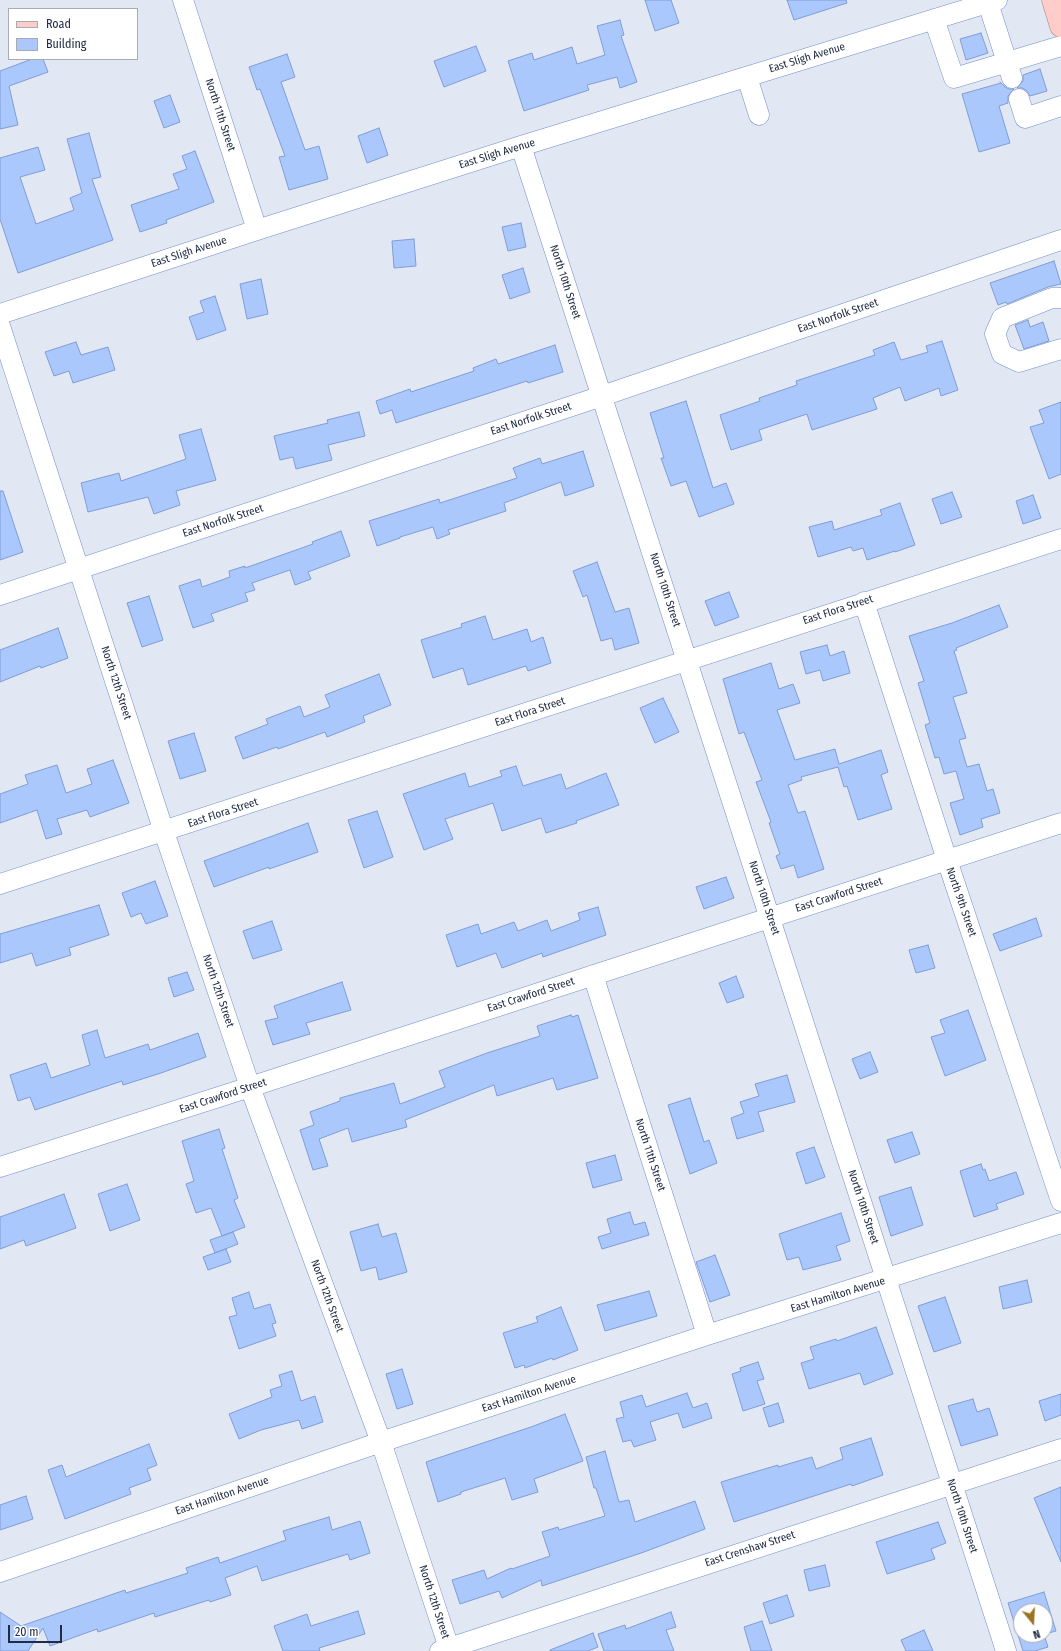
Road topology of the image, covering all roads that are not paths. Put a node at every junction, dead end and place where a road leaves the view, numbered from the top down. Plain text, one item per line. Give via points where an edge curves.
1 (183, 0) edge
2 (1053, 0) edge
3 (993, 1) edge
4 (943, 11) edge
5 (1061, 26) edge
6 (1061, 46) edge
7 (1010, 70) junction
8 (747, 77) junction
9 (1019, 99) dead end
10 (1061, 106) edge
11 (759, 115) dead end
12 (521, 146) junction
13 (257, 230) junction
14 (1061, 240) edge
15 (1061, 298) edge
16 (0, 314) edge
17 (0, 326) edge
18 (1061, 349) edge
19 (602, 396) junction
20 (1061, 539) edge
21 (79, 568) junction
22 (0, 595) edge
23 (864, 602) junction
24 (687, 660) junction
25 (1061, 823) edge
26 (164, 832) junction
27 (947, 860) junction
28 (0, 884) edge
29 (770, 917) junction
30 (593, 975) junction
31 (250, 1087) junction
32 (0, 1167) edge
33 (1061, 1201) edge
34 (1061, 1223) edge
35 (886, 1279) junction
36 (708, 1335) junction
37 (381, 1442) junction
38 (1061, 1449) edge
39 (952, 1484) junction
40 (0, 1572) edge
41 (446, 1650) edge
42 (1006, 1651) edge

1 - 13 street, North 11th Street
2 - 5 main road
3 - 4 street, East Sligh Avenue
3 - 7 street
4 - 7 street via 954,78
4 - 8 street, East Sligh Avenue
6 - 7 street
8 - 11 street
8 - 12 street, East Sligh Avenue
9 - 10 street via 1025,118
12 - 13 street, East Sligh Avenue
12 - 19 street, North 10th Street
13 - 16 street, East Sligh Avenue
14 - 19 street, East Norfolk Street
15 - 18 street via 1052,298 1002,318 995,334 1002,354 1019,362
17 - 21 street, North 12th Street
19 - 21 street, East Norfolk Street
19 - 24 street, North 10th Street
20 - 23 street, East Flora Street
21 - 22 street, East Norfolk Street
21 - 26 street, North 12th Street
23 - 24 street, East Flora Street
23 - 27 street, North 9th Street
24 - 26 street, East Flora Street
24 - 29 street, North 10th Street
25 - 27 street, East Crawford Street
26 - 28 street, East Flora Street
26 - 31 street, North 12th Street
27 - 29 street, East Crawford Street
27 - 33 street, North 9th Street
29 - 30 street, East Crawford Street
29 - 35 street, North 10th Street
30 - 31 street, East Crawford Street
30 - 36 street, North 11th Street
31 - 32 street, East Crawford Street
31 - 37 street, North 12th Street
34 - 35 street, East Hamilton Avenue
35 - 36 street, East Hamilton Avenue
35 - 39 street, North 10th Street
36 - 37 street, East Hamilton Avenue
37 - 40 street, East Hamilton Avenue
37 - 41 street, North 12th Street
38 - 39 street, East Crenshaw Street
39 - 41 street, East Crenshaw Street
39 - 42 street, North 10th Street

